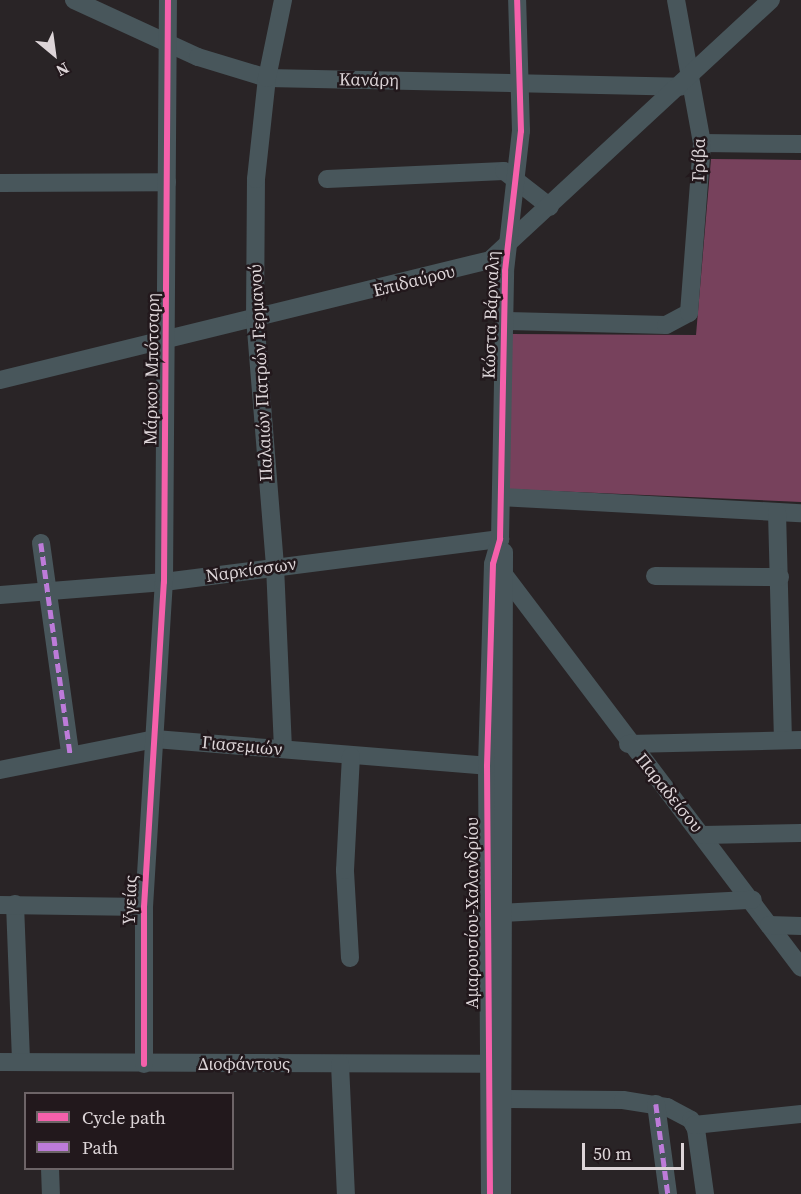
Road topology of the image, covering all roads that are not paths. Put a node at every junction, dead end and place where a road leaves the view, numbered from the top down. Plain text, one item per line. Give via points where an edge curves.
1 (74, 0) edge
2 (168, 0) edge
3 (283, 0) edge
4 (517, 0) edge
5 (676, 0) edge
6 (771, 0) edge
7 (168, 44) junction
8 (267, 78) junction
9 (522, 82) junction
10 (686, 82) junction
11 (702, 143) junction
12 (801, 144) edge
13 (514, 176) junction
14 (327, 179) dead end
15 (167, 182) junction
16 (0, 183) edge
17 (550, 207) junction
18 (508, 246) junction
19 (480, 265) junction
20 (505, 271) junction
21 (255, 320) junction
22 (504, 321) junction
23 (168, 341) junction
24 (0, 380) edge
25 (501, 496) junction
26 (777, 512) junction
27 (801, 513) edge
28 (500, 538) junction
29 (40, 543) dead end
30 (275, 566) junction
31 (505, 576) junction
32 (655, 576) dead end
33 (780, 578) junction
34 (164, 582) junction
35 (46, 590) junction
36 (0, 595) edge
37 (504, 619) junction
38 (536, 619) junction
39 (490, 631) junction
40 (155, 739) junction
41 (792, 740) edge
42 (628, 744) junction
43 (283, 749) junction
44 (70, 753) junction
45 (351, 756) junction
46 (487, 766) junction
47 (0, 770) edge
48 (801, 833) edge
49 (703, 835) junction
50 (753, 900) junction
51 (8, 905) edge
52 (144, 907) junction
53 (501, 913) junction
54 (769, 925) junction
55 (801, 926) edge
56 (350, 958) dead end
57 (801, 968) edge
58 (0, 1062) edge
59 (21, 1062) junction
60 (144, 1064) junction
61 (340, 1064) junction
62 (487, 1064) junction
63 (503, 1099) junction
64 (656, 1104) junction
65 (801, 1114) edge
66 (694, 1125) junction
67 (50, 1170) edge
68 (51, 1194) edge
69 (346, 1194) edge
70 (490, 1194) edge
71 (502, 1194) edge
72 (669, 1194) edge
73 (705, 1194) edge

1 - 7 street, Κανάρη
2 - 7 street, Μάρκου Μπότσαρη
3 - 8 street, Παλαιών Πατρών Γερμανού
4 - 9 street, Κώστα Βάρναλη
5 - 10 street, Γρίβα
6 - 10 street, Επιδαύρου
7 - 8 street, Κανάρη
7 - 15 street, Μάρκου Μπότσαρη
8 - 9 street, Κανάρη
8 - 21 street, Παλαιών Πατρών Γερμανού via 256,179
9 - 10 street, Κανάρη
9 - 13 street, Κώστα Βάρναλη
10 - 11 street, Γρίβα
10 - 17 street, Επιδαύρου
11 - 12 street
11 - 22 street, Γρίβα via 692,305 684,320 666,325
13 - 14 street via 504,171
13 - 17 street
13 - 18 street, Κώστα Βάρναλη
15 - 16 street
15 - 23 street, Μάρκου Μπότσαρη
17 - 18 street, Επιδαύρου
18 - 19 street, Επιδαύρου
18 - 20 street, Κώστα Βάρναλη
19 - 20 street
19 - 21 street, Επιδαύρου
20 - 22 street, Κώστα Βάρναλη
21 - 23 street, Επιδαύρου
21 - 30 street, Παλαιών Πατρών Γερμανού
22 - 25 street, Κώστα Βάρναλη
23 - 24 street, Επιδαύρου
23 - 34 street, Μάρκου Μπότσαρη
25 - 26 street
25 - 28 street, Κώστα Βάρναλη
26 - 27 street
26 - 33 street
28 - 30 street, Ναρκίσσων
28 - 31 street, Κώστα Βάρναλη
28 - 39 street, Κώστα Βάρναλη via 493,564
29 - 35 street
30 - 34 street, Ναρκίσσων
30 - 43 street, Παλαιών Πατρών Γερμανού
31 - 37 street, Κώστα Βάρναλη
31 - 38 street, Παραδείσου
32 - 33 street
33 - 41 street
34 - 35 street, Ναρκίσσων
34 - 40 street, Μάρκου Μπότσαρη
35 - 36 street, Ναρκίσσων
35 - 44 street
37 - 38 street
37 - 39 street
37 - 53 street, Αμαρουσίου-Χαλανδρίου
38 - 42 street, Παραδείσου
39 - 46 street, Αμαρουσίου-Χαλανδρίου
40 - 43 street, Γιασεμιών
40 - 44 street, Γιασεμιών
40 - 52 street, Υγείας
41 - 42 street
42 - 49 street, Παραδείσου
43 - 45 street, Γιασεμιών
44 - 47 street, Γιασεμιών
45 - 46 street, Γιασεμιών
45 - 56 street via 345,870
46 - 62 street, Αμαρουσίου-Χαλανδρίου
48 - 49 street
49 - 50 street, Παραδείσου
50 - 53 street
50 - 54 street, Παραδείσου
51 - 52 street
51 - 59 street
52 - 60 street, Υγείας
53 - 63 street, Αμαρουσίου-Χαλανδρίου
54 - 55 street
54 - 57 street, Παραδείσου
58 - 59 street, Διοφάντους
59 - 60 street, Διοφάντους
60 - 61 street, Διοφάντους
61 - 62 street, Διοφάντους
61 - 69 street
62 - 70 street, Αμαρουσίου-Χαλανδρίου
63 - 64 street
63 - 71 street, Αμαρουσίου-Χαλανδρίου
64 - 66 street via 686,1116
64 - 72 street
65 - 66 street
66 - 73 street
67 - 68 street

